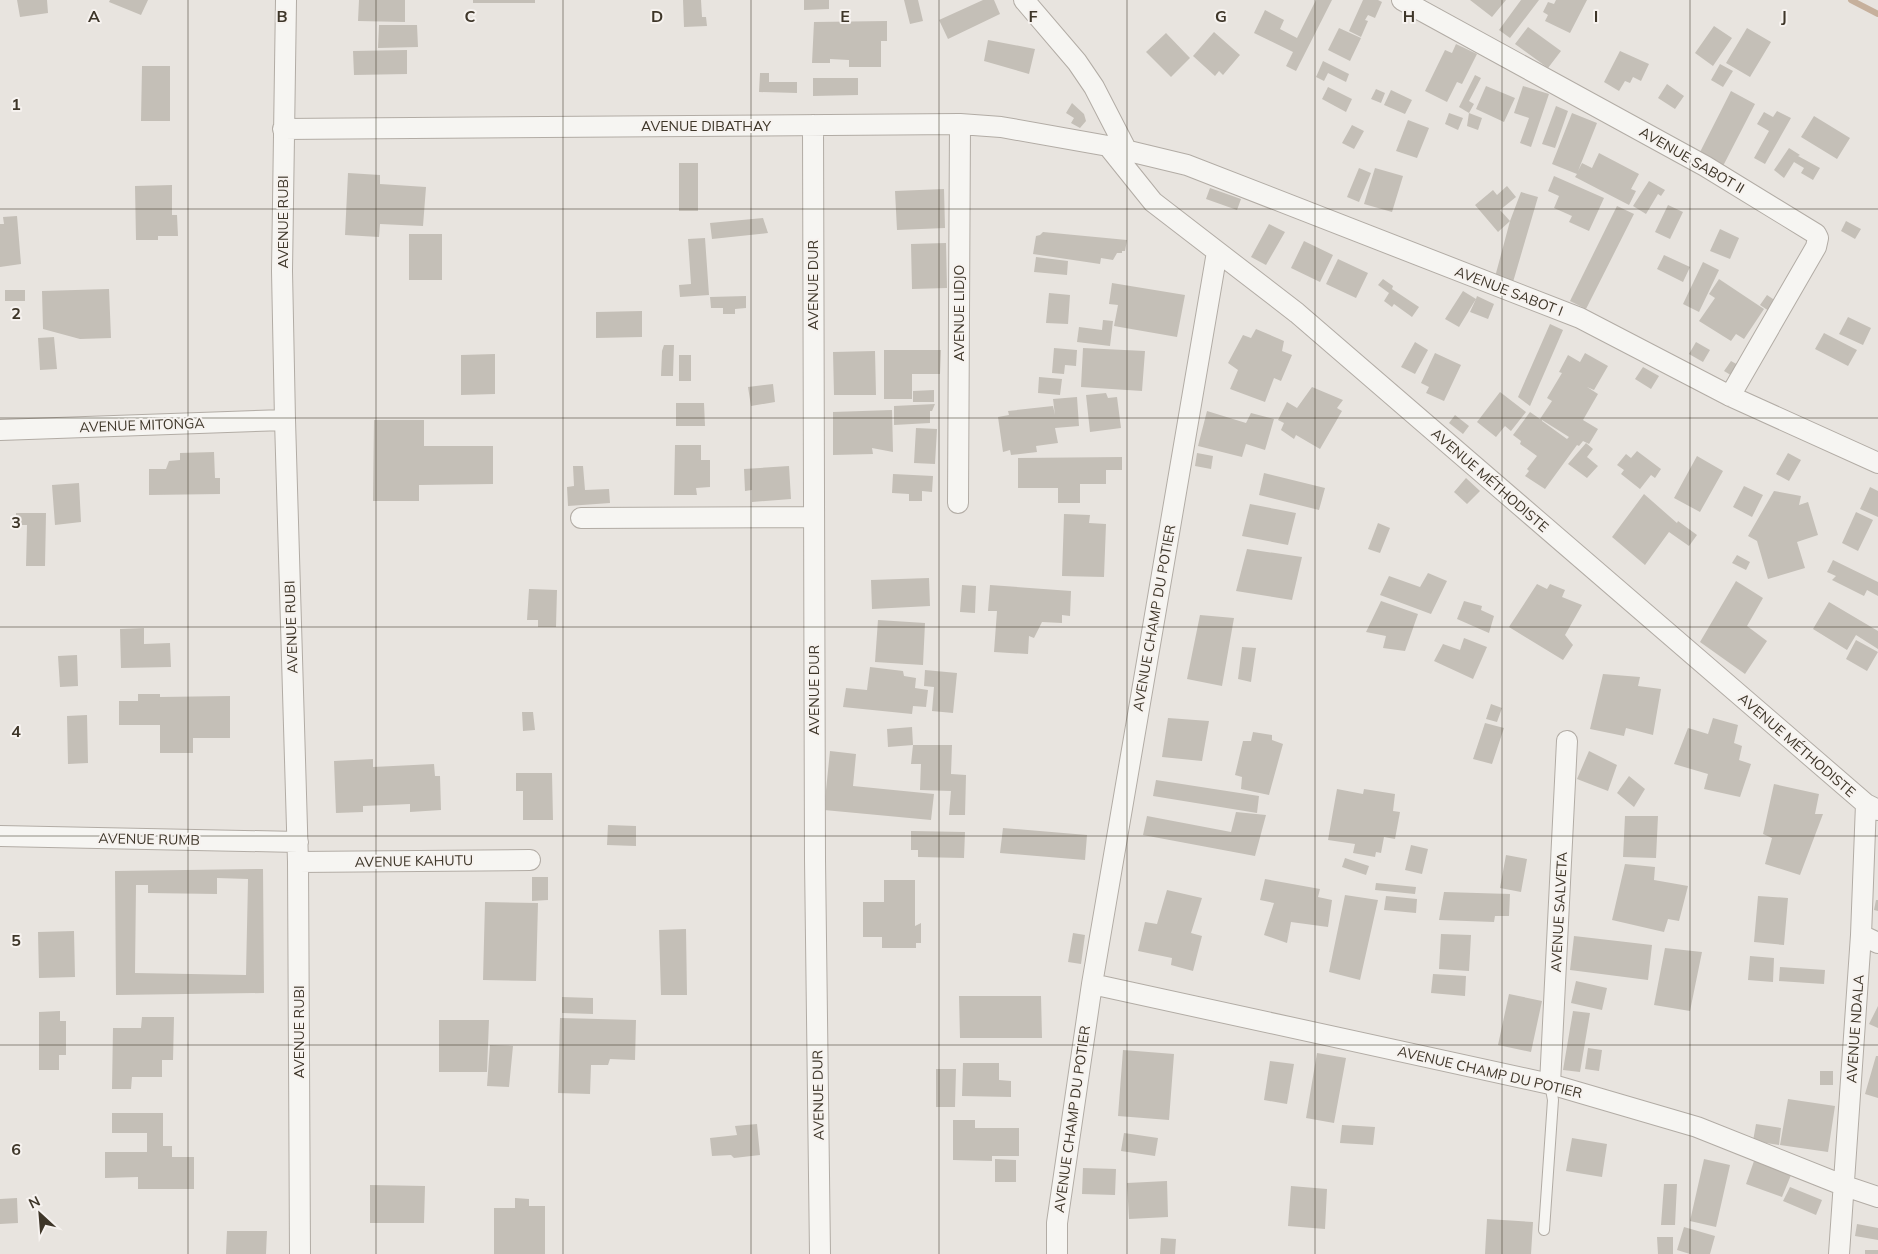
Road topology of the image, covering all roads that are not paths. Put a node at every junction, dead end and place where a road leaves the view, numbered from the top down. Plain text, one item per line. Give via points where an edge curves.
1 (286, 0) edge
2 (1024, 0) edge
3 (1402, 0) edge
4 (960, 124) junction
5 (813, 125) junction
6 (283, 129) junction
7 (1108, 146) junction
8 (1127, 151) junction
9 (1217, 252) junction
10 (1730, 396) junction
11 (285, 420) junction
12 (0, 430) edge
13 (1878, 463) edge
14 (958, 503) dead end
15 (813, 517) junction
16 (582, 518) dead end
17 (1567, 741) dead end
18 (1872, 807) edge
19 (0, 836) edge
20 (298, 852) junction
21 (530, 860) dead end
22 (1870, 939) edge
23 (1092, 984) junction
24 (1550, 1084) junction
25 (1845, 1186) junction
26 (1878, 1197) edge
27 (1544, 1230) dead end
28 (300, 1254) edge
29 (820, 1254) edge
30 (1057, 1254) edge
31 (1839, 1254) edge

1 - 6 street, AVENUE RUBI
2 - 8 street via 1077,62 1094,87
3 - 10 street, AVENUE SABOT II via 1705,166 1816,234 1816,247
4 - 5 street, AVENUE DIBATHAY
4 - 7 street, AVENUE DIBATHAY via 1001,127
4 - 14 street, AVENUE LIDJO
5 - 6 street, AVENUE DIBATHAY
5 - 15 street, AVENUE DUR
6 - 11 street, AVENUE RUBI
7 - 8 street, AVENUE DIBATHAY
7 - 9 street, AVENUE MÉTHODISTE via 1154,202
8 - 10 street, AVENUE SABOT I via 1187,165 1580,318
9 - 18 street, AVENUE MÉTHODISTE via 1297,313
9 - 23 street, AVENUE CHAMP DU POTIER
10 - 13 street, AVENUE SABOT I
11 - 12 street, AVENUE MITONGA
11 - 20 street, AVENUE RUBI
15 - 16 street
15 - 29 street, AVENUE DUR
17 - 24 street, AVENUE SALVETA
18 - 22 street, AVENUE NDALA
19 - 20 street, AVENUE RUMB
20 - 21 street, AVENUE KAHUTU
20 - 28 street, AVENUE RUBI
22 - 25 street, AVENUE NDALA
23 - 24 street, AVENUE CHAMP DU POTIER
23 - 30 street, AVENUE CHAMP DU POTIER via 1057,1223
24 - 25 street, AVENUE CHAMP DU POTIER via 1697,1127
24 - 27 lane via 1554,1100
25 - 26 street, AVENUE CHAMP DU POTIER
25 - 31 street, AVENUE NDALA

